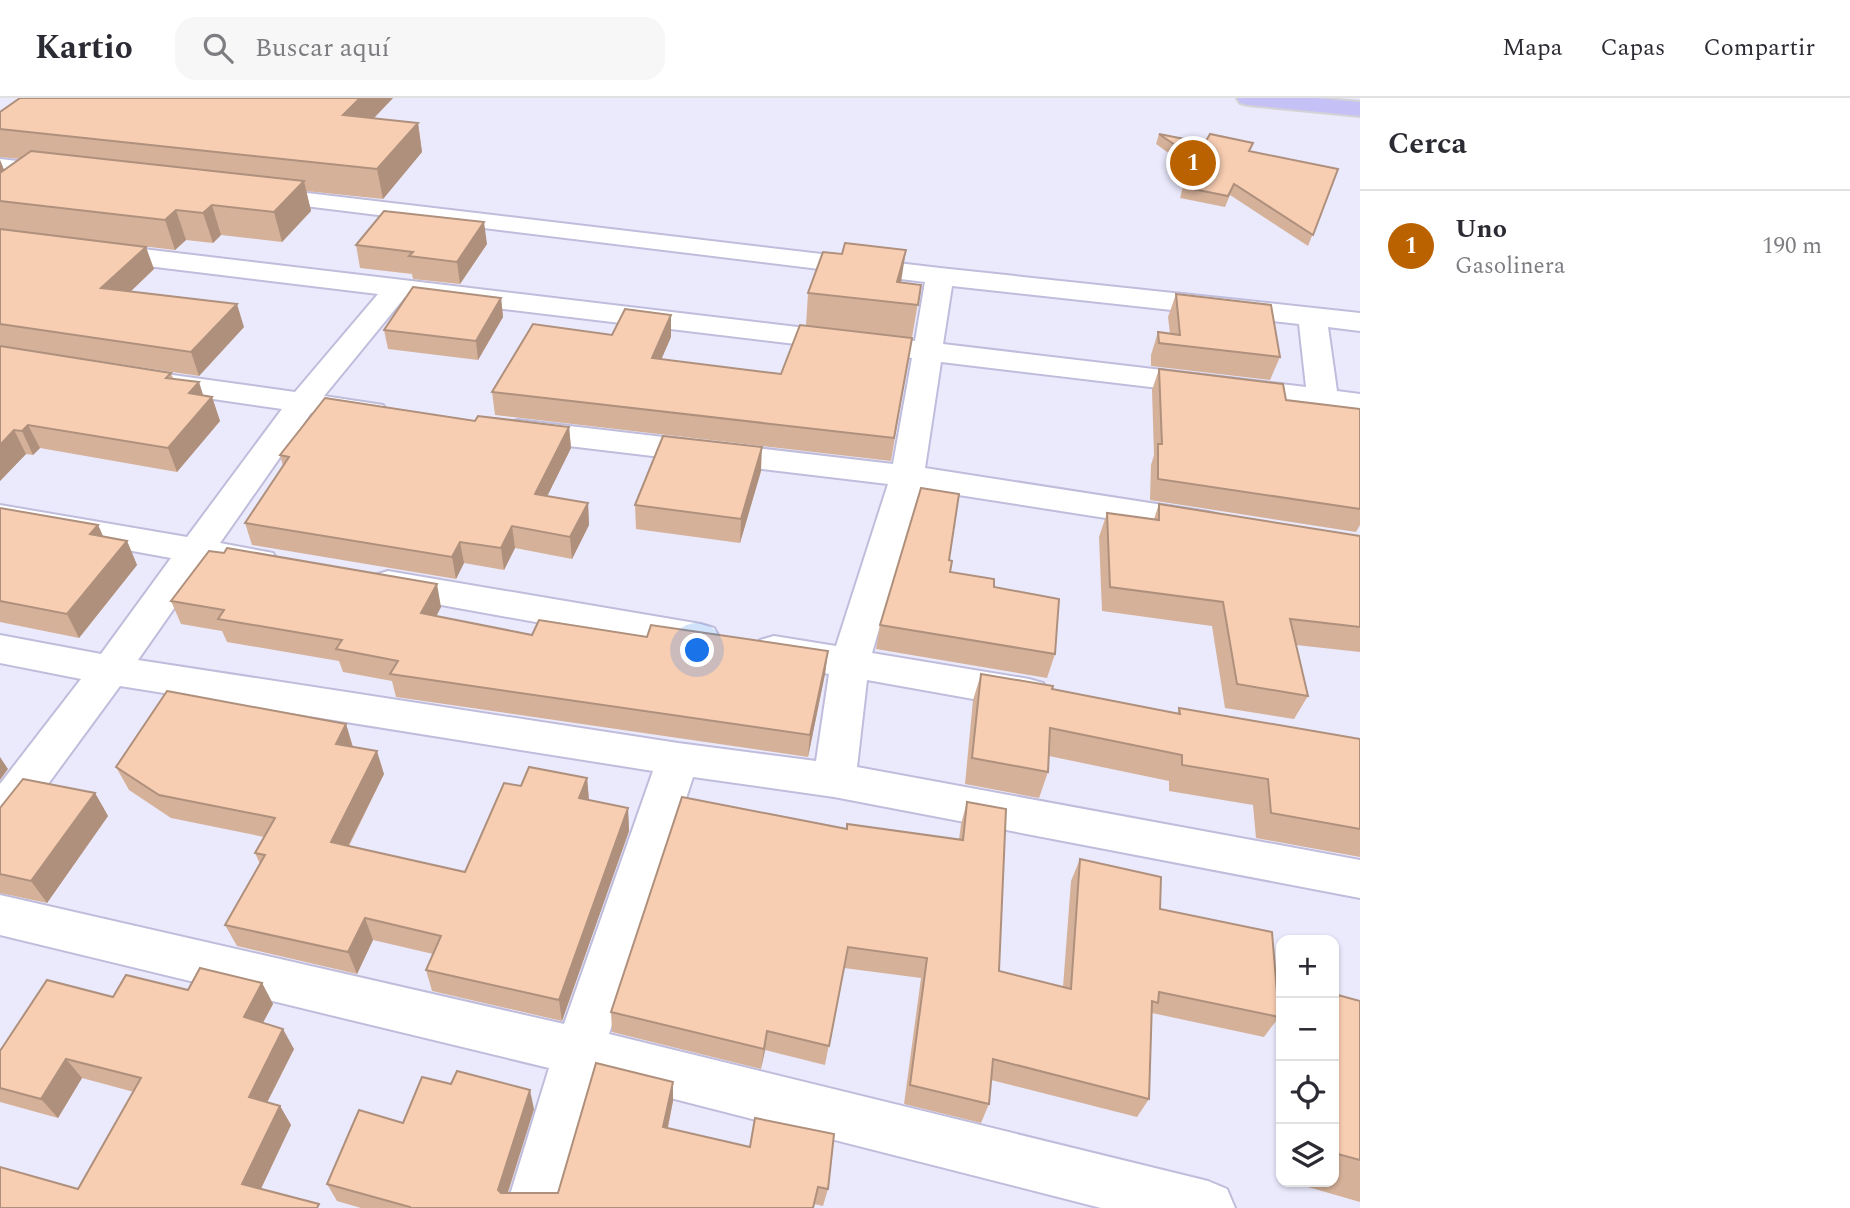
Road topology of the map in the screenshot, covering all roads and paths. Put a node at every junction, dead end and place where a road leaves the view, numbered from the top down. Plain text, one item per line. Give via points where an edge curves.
1 (1248, 98) edge
2 (1360, 109) edge
3 (0, 166) edge
4 (37, 170) junction
5 (92, 176) edge
6 (9, 190) edge
7 (227, 191) edge
8 (0, 240) edge
9 (940, 276) junction
10 (399, 287) junction
11 (1311, 316) junction
12 (1360, 322) edge
13 (929, 352) junction
14 (123, 377) edge
15 (1323, 398) junction
16 (1360, 403) edge
17 (301, 404) junction
18 (397, 415) edge
19 (494, 427) edge
20 (907, 476) junction
21 (0, 516) edge
22 (1236, 527) edge
23 (195, 551) junction
24 (290, 567) edge
25 (359, 579) edge
26 (0, 649) edge
27 (850, 663) junction
28 (110, 670) junction
29 (1057, 698) edge
30 (678, 759) junction
31 (835, 780) junction
32 (0, 816) edge
33 (1360, 879) edge
34 (0, 915) edge
35 (579, 1051) junction
36 (533, 1208) edge
37 (1208, 1208) edge

1 - 2 highway
3 - 4 street
4 - 5 street
4 - 6 street
7 - 9 street
8 - 10 street
9 - 11 street
9 - 13 street
10 - 13 street
10 - 17 street
11 - 12 street
11 - 15 street
13 - 15 street
13 - 20 street
14 - 17 street
15 - 16 street
17 - 18 street
17 - 23 street
19 - 20 street
20 - 22 street
20 - 27 street
21 - 23 street
23 - 24 street
23 - 28 street
25 - 27 street
26 - 28 street
27 - 29 street
27 - 31 street
28 - 30 street
28 - 32 street
30 - 31 street
30 - 35 street
31 - 33 street
34 - 35 street
35 - 36 street
35 - 37 street

